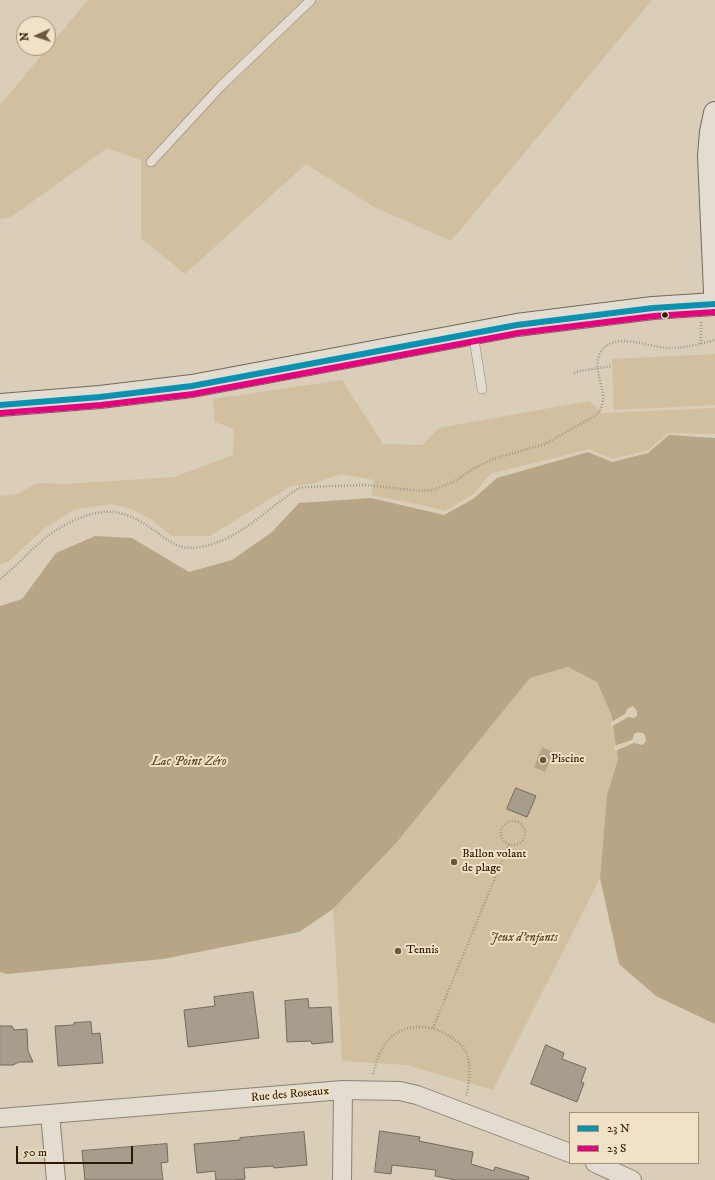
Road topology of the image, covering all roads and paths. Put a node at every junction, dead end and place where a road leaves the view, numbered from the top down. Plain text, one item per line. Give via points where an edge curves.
1 (311, 0) edge
2 (715, 113) edge
3 (151, 162) dead end
4 (715, 292) edge
5 (708, 311) edge
6 (473, 333) junction
7 (715, 340) edge
8 (700, 344) junction
9 (612, 366) dead end
10 (597, 368) junction
11 (574, 373) dead end
12 (482, 389) dead end
13 (0, 405) edge
14 (0, 579) edge
15 (509, 844) junction
16 (433, 1028) junction
17 (343, 1090) junction
18 (369, 1090) junction
19 (462, 1112) junction
20 (50, 1114) junction
21 (0, 1118) edge
22 (569, 1153) edge
23 (597, 1164) edge
24 (56, 1180) edge
25 (342, 1180) edge
26 (632, 1180) edge

1 - 3 lane via 221,86
2 - 4 street via 710,156
5 - 6 street via 653,308 536,322
5 - 8 path
6 - 12 lane
6 - 13 street via 192,386
7 - 8 path
8 - 10 path via 664,348 615,342 609,344 602,352 597,361
9 - 10 path
10 - 11 path
10 - 14 path via 603,399 595,416 545,444 483,463 441,488 420,491 367,485 304,487 294,491 231,536 211,545 193,548 175,545 131,517 116,512 97,514 71,523 51,534
15 - 15 path via 517,844 524,837 524,828 516,821 509,821 501,830 502,838
15 - 16 path
16 - 18 path via 415,1026 404,1029 388,1040 377,1060
16 - 19 path via 448,1034 464,1047 469,1066
17 - 18 street, Rue des Roseaux
17 - 20 street, Rue des Roseaux
17 - 25 street
18 - 19 street, Rue des Roseaux via 400,1091 417,1095
19 - 22 street, Rue des Roseaux
20 - 21 street, Rue des Roseaux
20 - 24 street
23 - 26 street

